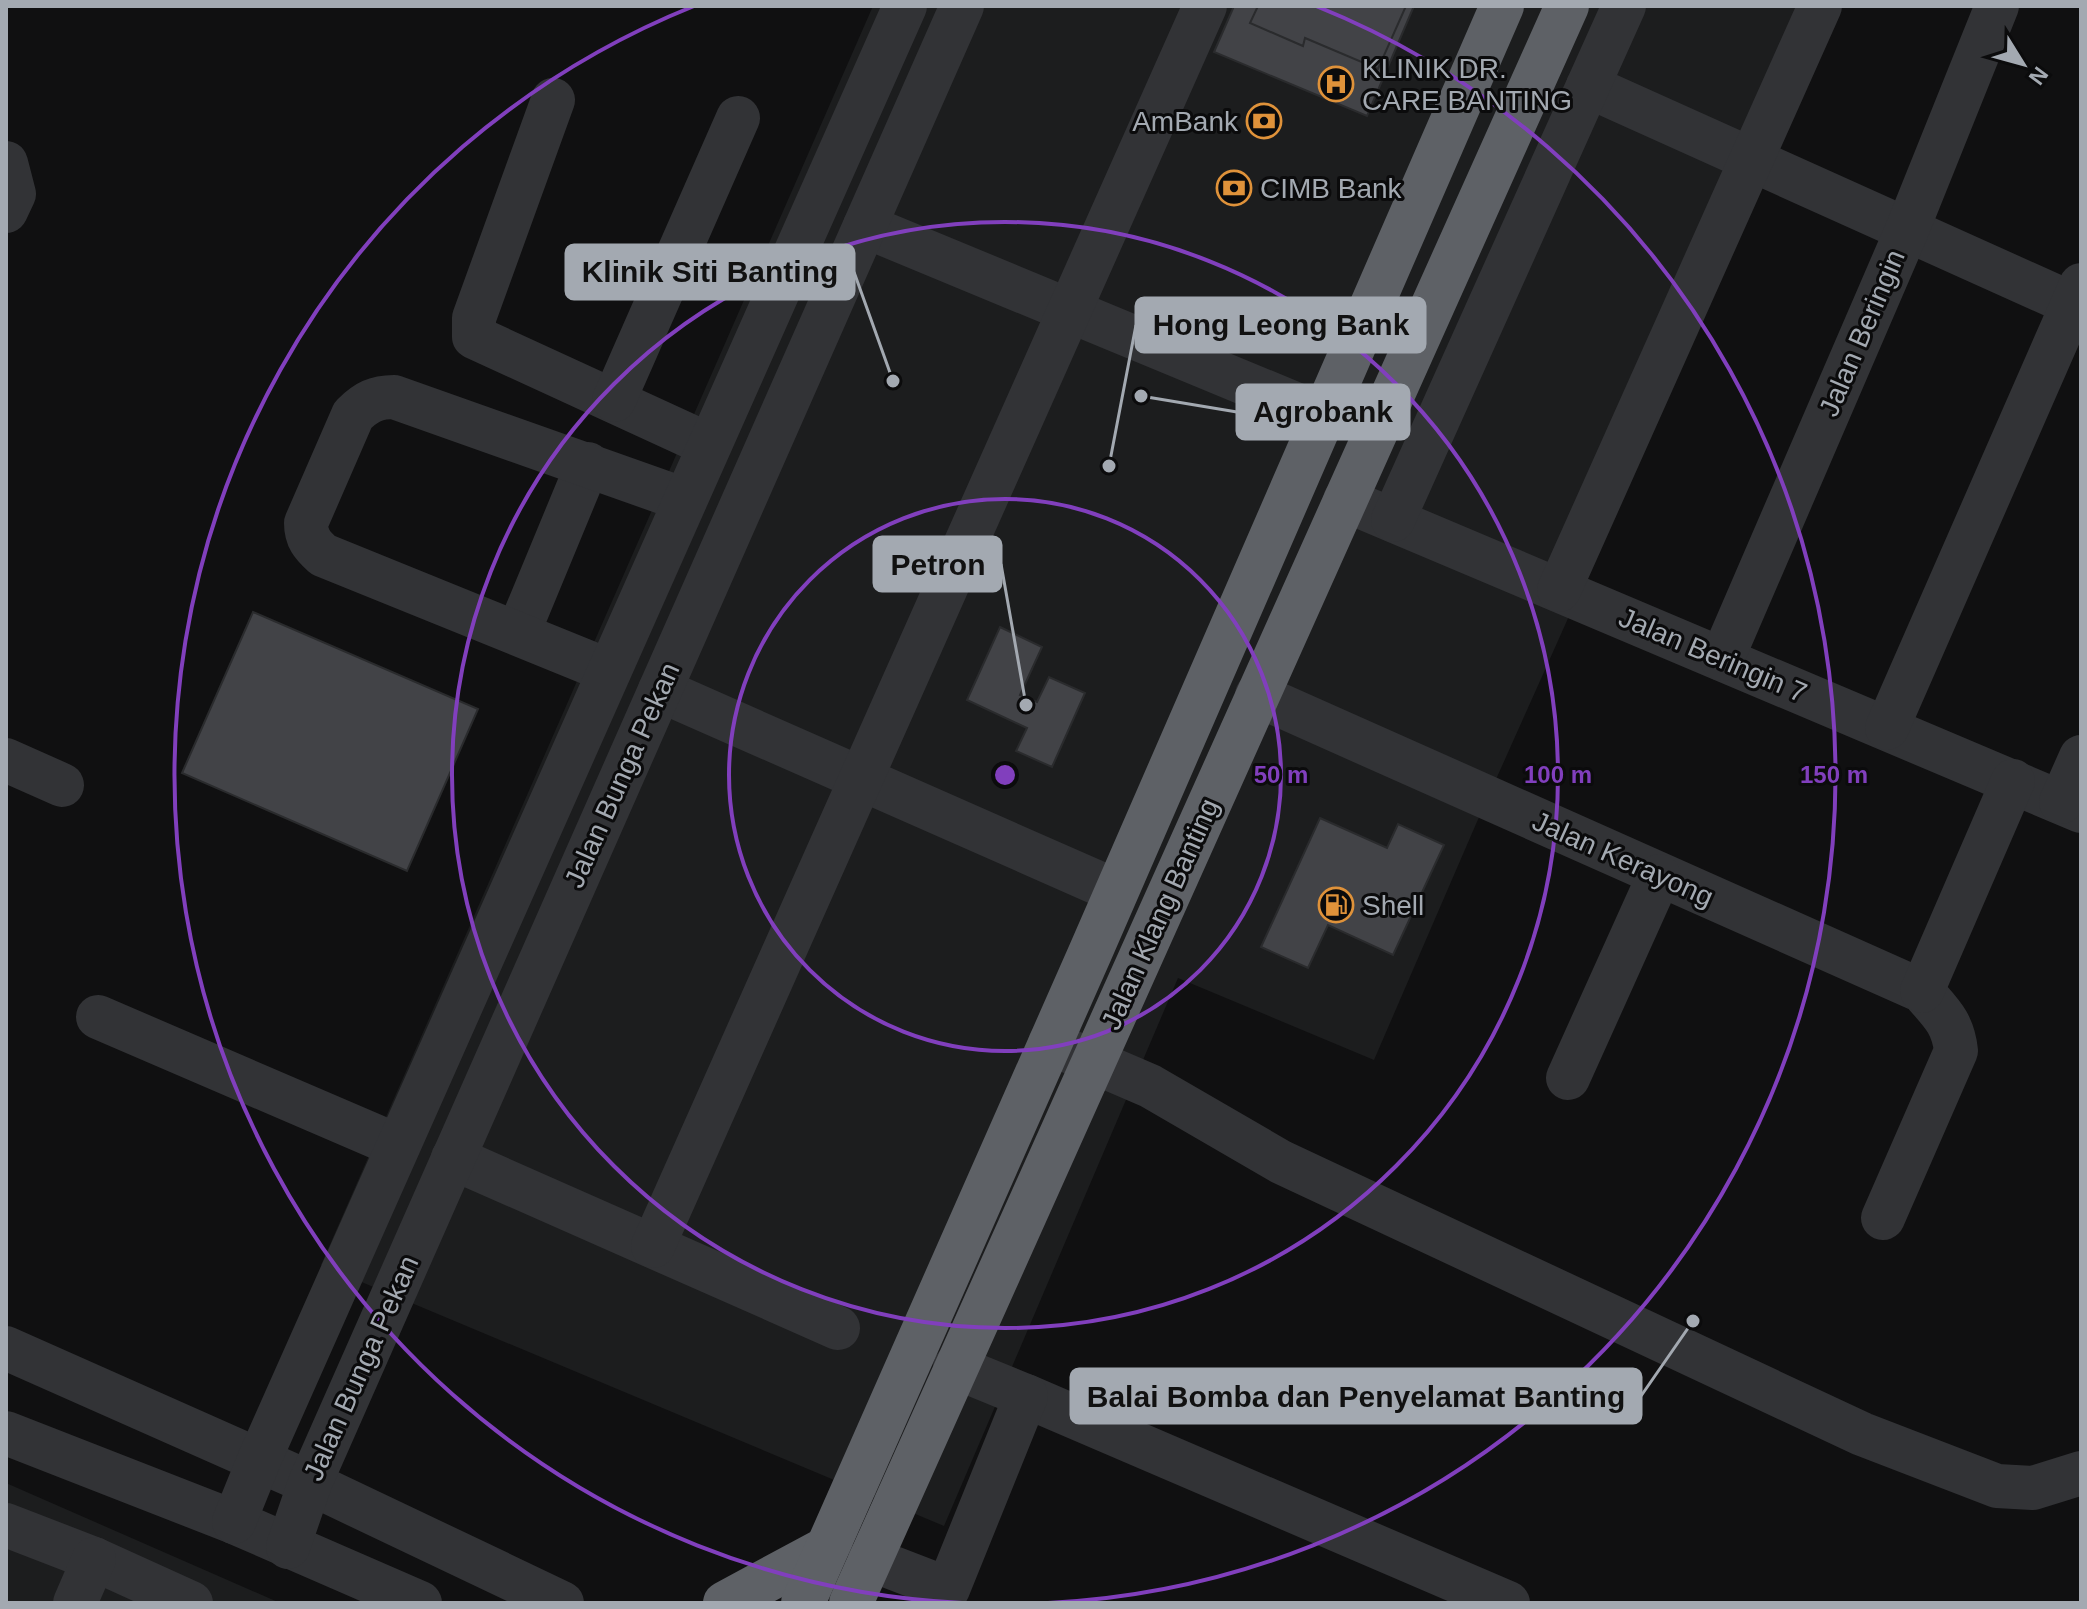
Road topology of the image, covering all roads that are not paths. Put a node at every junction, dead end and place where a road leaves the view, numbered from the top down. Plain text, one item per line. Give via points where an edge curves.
1 (905, 6) edge
2 (962, 6) edge
3 (1205, 6) edge
4 (1502, 6) edge
5 (1567, 6) edge
6 (1624, 6) edge
7 (1820, 6) edge
8 (1997, 6) edge
9 (1588, 86) junction
10 (553, 100) dead end
11 (738, 118) dead end
12 (1751, 160) junction
13 (6, 163) edge
14 (6, 211) edge
15 (865, 226) junction
16 (1907, 230) junction
17 (2078, 299) edge
18 (1069, 310) junction
19 (614, 400) junction
20 (1324, 416) junction
21 (709, 445) junction
22 (588, 464) junction
23 (685, 500) junction
24 (1345, 500) junction
25 (1393, 520) junction
26 (1559, 590) junction
27 (518, 633) junction
28 (1722, 659) junction
29 (609, 671) junction
30 (660, 690) junction
31 (1257, 695) junction
32 (1887, 728) junction
33 (2081, 757) edge
34 (6, 760) edge
35 (861, 779) junction
36 (2013, 781) junction
37 (62, 785) dead end
38 (2071, 806) edge
39 (1659, 876) junction
40 (1116, 891) junction
41 (1930, 1001) junction
42 (98, 1017) dead end
43 (1050, 1043) junction
44 (1095, 1061) junction
45 (1568, 1078) dead end
46 (398, 1146) junction
47 (453, 1158) junction
48 (1883, 1218) dead end
49 (653, 1246) junction
50 (838, 1328) dead end
51 (6, 1348) edge
52 (955, 1367) junction
53 (1026, 1396) junction
54 (6, 1433) edge
55 (259, 1460) junction
56 (2081, 1473) edge
57 (310, 1483) junction
58 (234, 1522) junction
59 (6, 1525) edge
60 (288, 1547) junction
61 (827, 1548) junction
62 (94, 1559) junction
63 (865, 1585) edge
64 (964, 1596) edge
65 (75, 1603) edge
66 (191, 1603) edge
67 (420, 1603) edge
68 (562, 1603) edge
69 (725, 1603) edge
70 (803, 1603) edge
71 (1508, 1603) edge

1 - 21 street, Jalan Bunga Pekan
2 - 15 street, Jalan Bunga Pekan
3 - 18 street
4 - 20 highway, Jalan Klang Banting
5 - 24 highway, Jalan Klang Banting
6 - 9 street
7 - 12 street
8 - 16 street, Jalan Beringin
9 - 12 street
9 - 25 street
10 - 19 street via 474,318 474,337
11 - 19 street
12 - 16 street
12 - 26 street
13 - 14 street via 14,194
15 - 18 street
15 - 30 street, Jalan Bunga Pekan
16 - 17 street
16 - 28 street, Jalan Beringin
17 - 32 street
18 - 20 street
18 - 35 street
19 - 21 street
20 - 40 highway, Jalan Klang Banting
21 - 23 street, Jalan Bunga Pekan
22 - 23 street
22 - 27 street
22 - 27 street via 394,397 380,397 353,415 306,523 306,535 323,555
23 - 29 street, Jalan Bunga Pekan
24 - 25 street, Jalan Beringin 7
24 - 31 highway, Jalan Klang Banting
25 - 26 street, Jalan Beringin 7
26 - 28 street, Jalan Beringin 7
27 - 29 street
28 - 32 street, Jalan Beringin 7
29 - 46 street, Jalan Bunga Pekan
30 - 35 street
30 - 47 street, Jalan Bunga Pekan
31 - 39 street, Jalan Kerayong
31 - 44 highway, Jalan Klang Banting
32 - 36 street, Jalan Beringin 7
33 - 38 street
34 - 37 street
35 - 40 street
35 - 49 street
36 - 38 street, Jalan Beringin 7
36 - 41 street
39 - 41 street, Jalan Kerayong
39 - 45 street
40 - 43 highway, Jalan Klang Banting
41 - 48 street via 1954,1032 1956,1051
42 - 46 street
43 - 44 street
43 - 61 highway, Jalan Klang Banting
44 - 52 highway, Jalan Klang Banting
44 - 56 street via 1150,1086 1281,1162 1862,1434 1997,1486 2033,1488
46 - 55 street, Jalan Bunga Pekan
47 - 49 street
47 - 57 street, Jalan Bunga Pekan
49 - 50 street
51 - 55 street
52 - 53 street
52 - 63 highway, Jalan Klang Banting
53 - 64 street
53 - 71 street
54 - 58 street
55 - 57 street
55 - 58 street, Jalan Bunga Pekan
57 - 60 street, Jalan Bunga Pekan
57 - 68 street
58 - 60 street
59 - 62 street
60 - 67 street
61 - 69 highway
61 - 70 highway, Jalan Klang Banting
62 - 65 street
62 - 66 street
63 - 64 street

